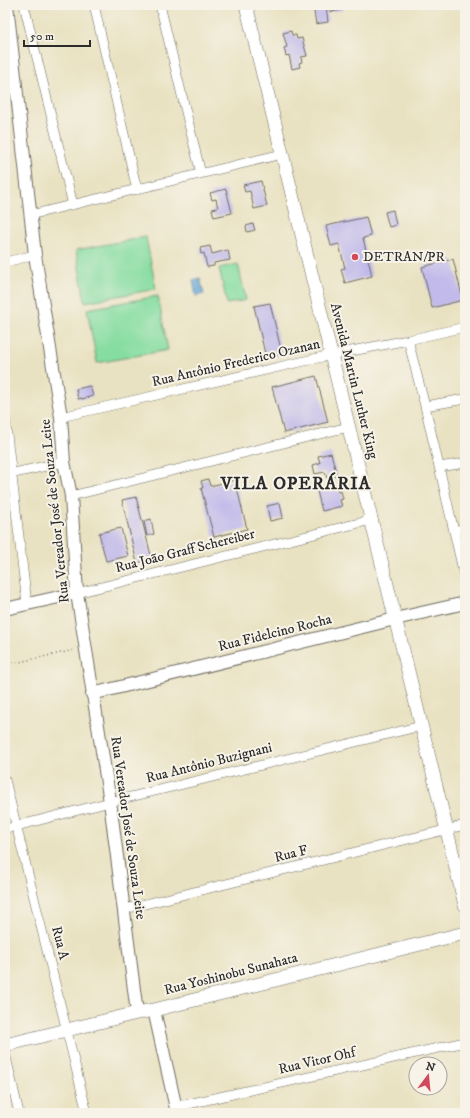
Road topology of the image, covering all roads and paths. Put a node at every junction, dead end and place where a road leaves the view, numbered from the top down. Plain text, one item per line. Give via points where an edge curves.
1 (7, 5) edge
2 (24, 5) edge
3 (94, 5) edge
4 (160, 5) edge
5 (246, 5) edge
6 (8, 42) edge
7 (282, 154) junction
8 (201, 174) junction
9 (137, 190) junction
10 (74, 205) junction
11 (30, 216) junction
12 (35, 255) junction
13 (5, 262) edge
14 (465, 327) edge
15 (408, 340) junction
16 (331, 355) junction
17 (465, 399) edge
18 (425, 406) junction
19 (61, 417) junction
20 (5, 418) edge
21 (348, 427) junction
22 (64, 462) junction
23 (465, 463) edge
24 (439, 467) junction
25 (8, 475) edge
26 (71, 496) junction
27 (371, 520) junction
28 (465, 528) edge
29 (454, 531) junction
30 (465, 579) edge
31 (77, 593) junction
32 (465, 603) edge
33 (27, 604) junction
34 (5, 610) edge
35 (395, 619) junction
36 (86, 648) junction
37 (5, 665) edge
38 (92, 694) junction
39 (421, 726) junction
40 (5, 780) edge
41 (110, 802) junction
42 (465, 825) edge
43 (17, 827) junction
44 (5, 829) edge
45 (446, 830) junction
46 (465, 905) edge
47 (124, 909) junction
48 (465, 933) edge
49 (154, 1010) junction
50 (137, 1013) junction
51 (67, 1030) junction
52 (465, 1042) edge
53 (5, 1045) edge
54 (5, 1053) edge
55 (176, 1110) edge
56 (20, 1113) edge
57 (87, 1113) edge

1 - 6 street, Rua Vereador José de Souza Leite
2 - 10 street
3 - 9 street
4 - 8 street
5 - 7 main road, Avenida Martin Luther King
6 - 11 street, Rua Vereador José de Souza Leite
7 - 8 street
7 - 16 main road, Avenida Martin Luther King
8 - 9 street
9 - 10 street
10 - 11 street
11 - 12 street, Rua Vereador José de Souza Leite
12 - 13 street
12 - 19 street, Rua Vereador José de Souza Leite
14 - 15 street, Rua Antônio Frederico Ozanan
15 - 16 street, Rua Antônio Frederico Ozanan
15 - 18 street
16 - 19 street, Rua Antônio Frederico Ozanan
16 - 21 main road, Avenida Martin Luther King
17 - 18 street
18 - 24 street
19 - 22 street, Rua Vereador José de Souza Leite
20 - 25 street
21 - 26 street
21 - 27 main road, Avenida Martin Luther King
22 - 25 street
22 - 26 street, Rua Vereador José de Souza Leite
23 - 24 street
24 - 29 street
25 - 33 street
26 - 31 street, Rua Vereador José de Souza Leite
27 - 31 street, Rua João Graff Schereiber
27 - 35 main road, Avenida Martin Luther King
28 - 29 street
29 - 30 street
31 - 33 street, Rua João Graff Schereiber
31 - 36 street, Rua Vereador José de Souza Leite
32 - 35 street, Rua Fidelcino Rocha
33 - 34 street, Rua João Graff Schereiber
35 - 38 street, Rua Fidelcino Rocha
35 - 39 main road, Avenida Martin Luther King
36 - 37 path
36 - 38 street, Rua Vereador José de Souza Leite
38 - 41 street, Rua Vereador José de Souza Leite
39 - 41 street, Rua Antônio Buzignani
39 - 45 main road, Avenida Martin Luther King
40 - 43 street, Rua A
41 - 43 street, Rua Antônio Buzignani
41 - 47 street, Rua Vereador José de Souza Leite
42 - 45 street, Rua F
43 - 44 street, Rua Antônio Buzignani
43 - 51 street, Rua A
45 - 46 main road, Avenida Martin Luther King
45 - 47 street, Rua F
47 - 50 street, Rua Vereador José de Souza Leite
48 - 49 main road, Rua Yoshinobu Sunahata
49 - 50 main road, Rua Yoshinobu Sunahata
49 - 55 street
50 - 51 main road, Rua Yoshinobu Sunahata
51 - 53 main road, Rua Yoshinobu Sunahata
51 - 57 street, Rua A
52 - 55 street, Rua Vitor Ohf
54 - 56 street

